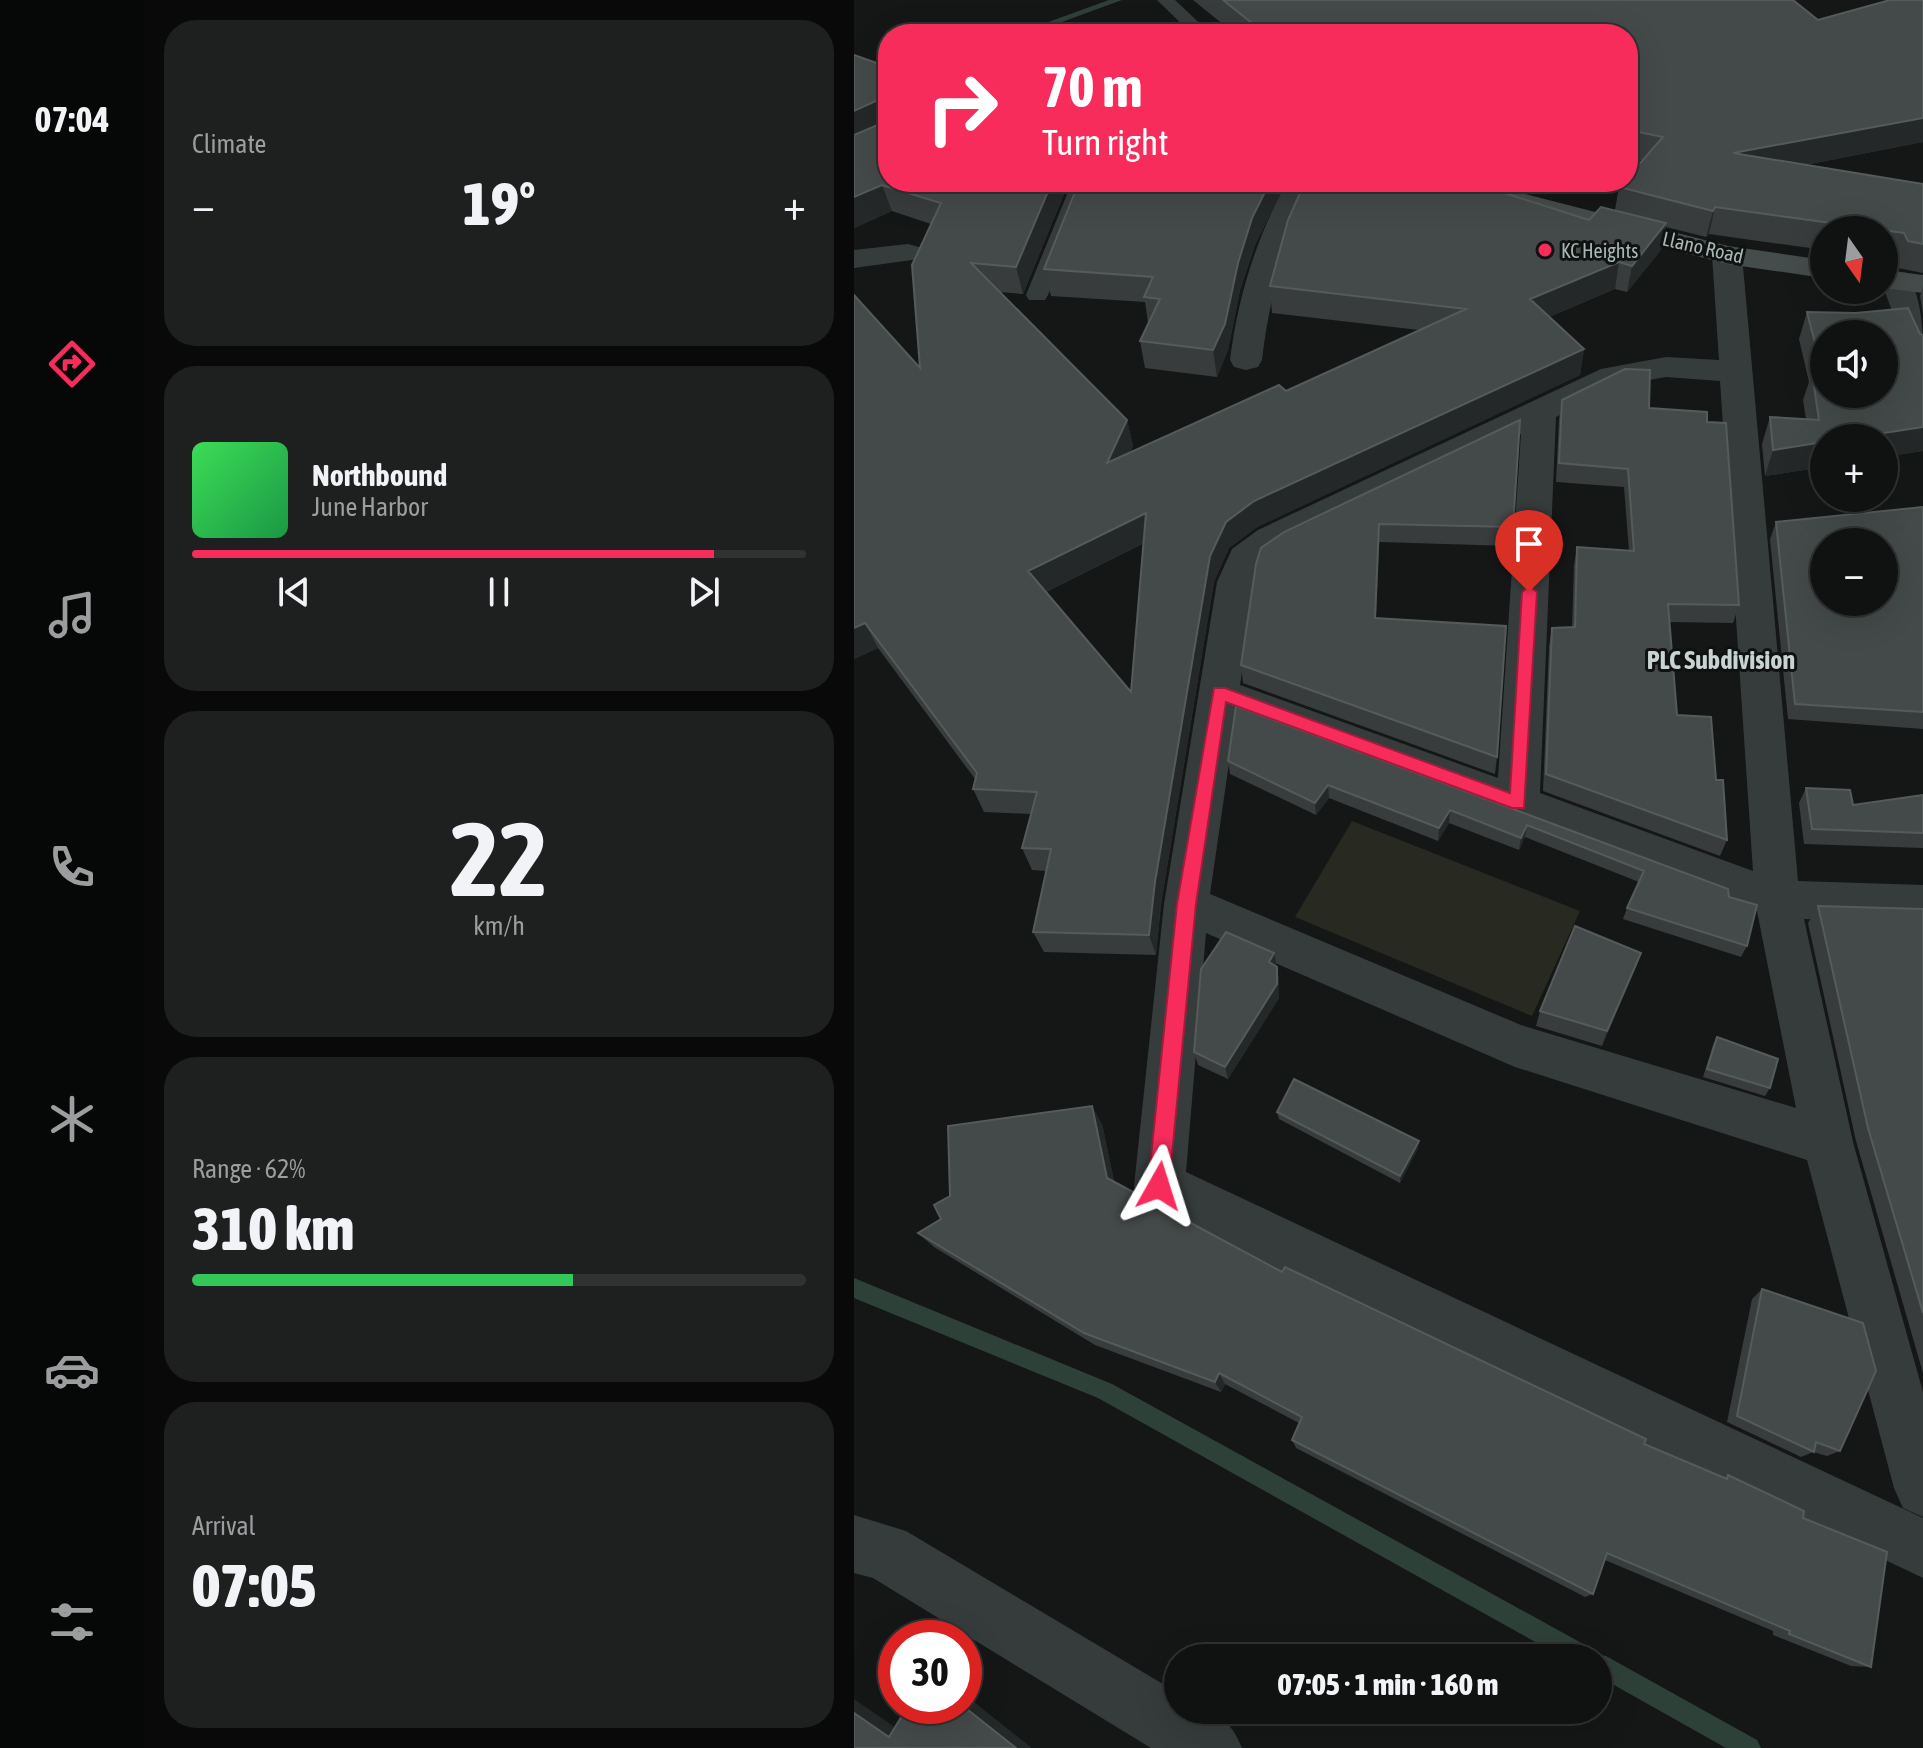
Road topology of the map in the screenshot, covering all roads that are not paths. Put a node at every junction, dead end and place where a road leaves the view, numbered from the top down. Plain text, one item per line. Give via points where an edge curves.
1 (1165, 0) edge
2 (1191, 24) edge
3 (1078, 192) edge
4 (1297, 192) edge
5 (1483, 192) edge
6 (908, 253) dead end
7 (1727, 255) junction
8 (854, 259) edge
9 (1810, 267) edge
10 (1901, 281) edge
11 (1037, 295) dead end
12 (1923, 352) edge
13 (1246, 360) dead end
14 (1734, 371) junction
15 (1539, 410) junction
16 (1219, 693) junction
17 (1518, 803) junction
18 (1777, 899) junction
19 (1186, 904) junction
20 (1923, 904) edge
21 (1828, 1142) junction
22 (1923, 1488) edge
23 (854, 1544) edge
24 (1923, 1549) edge
25 (1210, 1748) edge

1 - 2 lane
3 - 11 lane
4 - 13 street via 1261,276
5 - 7 main road, Llano Road
6 - 8 street
7 - 9 main road, Llano Road
7 - 14 street
10 - 12 street
14 - 15 street via 1638,370
14 - 18 street
15 - 16 street via 1257,548 1240,569
15 - 17 street
16 - 17 street
16 - 19 street
17 - 18 street
18 - 20 street
18 - 21 street
19 - 21 street via 1515,1045
19 - 24 street via 1159,1186
21 - 22 street
23 - 25 street via 885,1552

